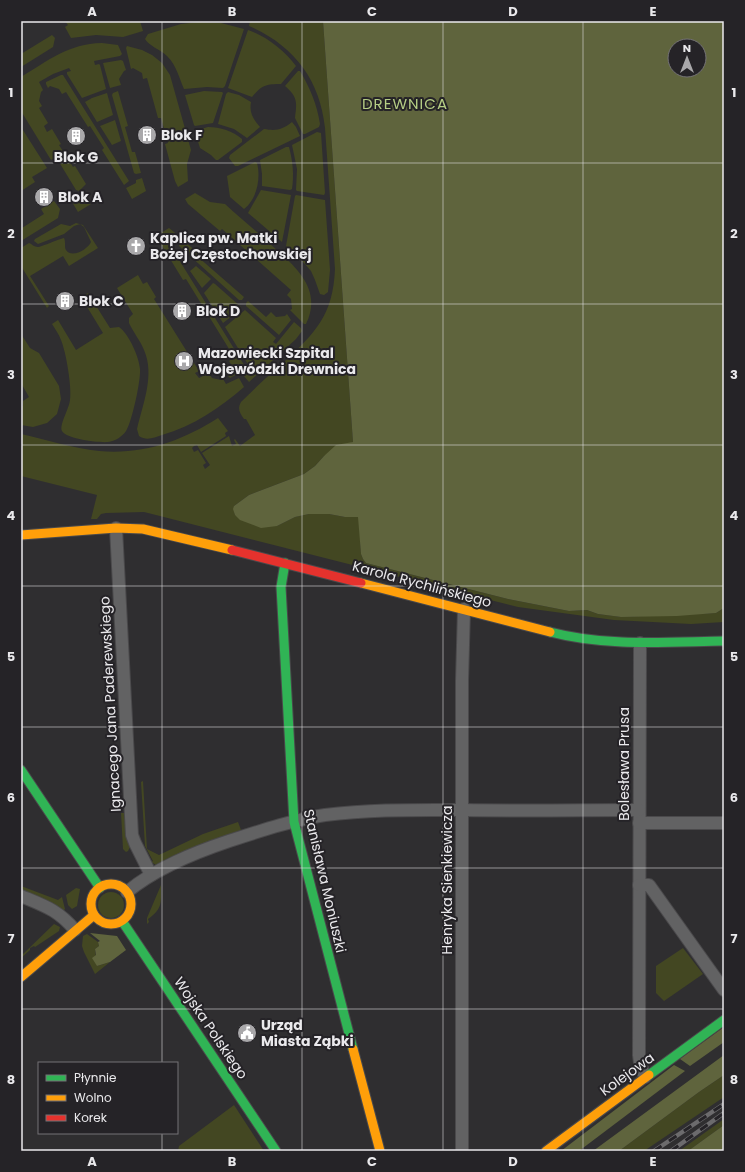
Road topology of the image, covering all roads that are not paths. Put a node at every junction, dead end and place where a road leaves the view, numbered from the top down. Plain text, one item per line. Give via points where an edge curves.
1 (116, 528) junction
2 (21, 535) edge
3 (285, 563) junction
4 (464, 610) junction
5 (724, 641) edge
6 (640, 643) junction
7 (21, 770) edge
8 (462, 810) junction
9 (639, 810) junction
10 (294, 822) junction
11 (639, 823) junction
12 (724, 823) edge
13 (151, 875) junction
14 (639, 885) junction
15 (100, 888) junction
16 (127, 892) junction
17 (21, 896) edge
18 (94, 915) junction
19 (122, 921) junction
20 (75, 930) junction
21 (21, 977) edge
22 (724, 990) edge
23 (724, 1020) edge
24 (646, 1078) junction
25 (269, 1140) junction
26 (271, 1151) edge
27 (276, 1151) edge
28 (380, 1151) edge
29 (462, 1151) edge
30 (546, 1151) edge

1 - 2 street, Karola Rychlińskiego
1 - 3 street, Karola Rychlińskiego via 157,531
1 - 13 street, Ignacego Jana Paderewskiego via 132,835
3 - 4 street, Karola Rychlińskiego
3 - 10 street, Stanisława Moniuszki via 281,587
4 - 6 street, Karola Rychlińskiego via 553,633 602,641
4 - 8 street, Henryka Sienkiewicza
5 - 6 street, Karola Rychlińskiego
6 - 9 street, Bolesława Prusa
7 - 15 street
8 - 9 street
8 - 10 street via 350,812
8 - 29 street, Henryka Sienkiewicza
9 - 11 street, Bolesława Prusa
10 - 13 street via 208,848
10 - 28 street, Stanisława Moniuszki
11 - 12 street
11 - 14 street, Bolesława Prusa
13 - 16 street
14 - 22 street via 649,885
14 - 24 street, Bolesława Prusa via 639,1055
15 - 16 street via 105,885 118,885
15 - 18 street via 92,898
16 - 19 street via 131,900 131,909
17 - 20 street via 63,917
18 - 19 street via 105,924
18 - 20 street
19 - 25 street, Wojska Polskiego
20 - 21 street
23 - 24 street, Kolejowa
24 - 30 street, Kolejowa
25 - 26 street
25 - 27 street, Wojska Polskiego

